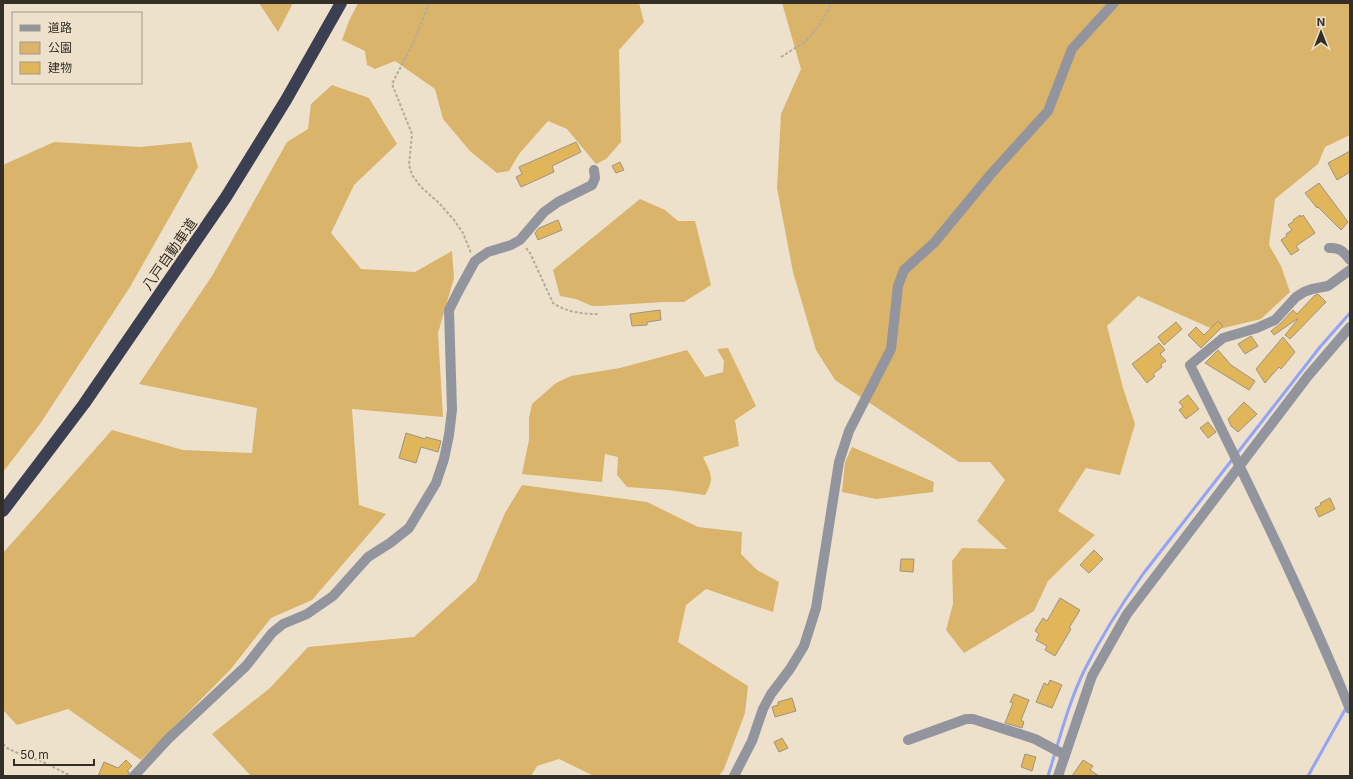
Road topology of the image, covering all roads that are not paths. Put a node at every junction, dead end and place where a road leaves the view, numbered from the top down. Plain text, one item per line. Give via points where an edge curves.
1 (341, 3) edge
2 (1114, 3) edge
3 (594, 170) dead end
4 (1329, 248) dead end
5 (1350, 260) edge
6 (1350, 270) edge
7 (1350, 327) edge
8 (1240, 465) junction
9 (3, 511) edge
10 (1350, 709) edge
11 (908, 740) dead end
12 (1065, 755) junction
13 (134, 776) edge
14 (734, 776) edge
15 (1058, 776) edge

1 - 9 highway, 八戸自動車道 via 286,100 226,197 84,404
2 - 14 street via 1072,49 1048,111 934,243 904,270 898,286 891,349 849,431 839,462 816,608 804,646 790,670 771,694 752,741
3 - 13 street via 596,178 592,185 544,212 520,240 488,252 475,261 458,292 449,310 452,410 449,435 436,483 409,528 368,558 333,596 272,633 246,666 168,739
4 - 5 street via 1340,249
6 - 8 street via 1328,286 1312,289 1296,297 1268,324 1223,338 1190,365
7 - 8 street via 1308,376
8 - 10 street via 1324,646
8 - 12 street via 1126,614 1092,676
11 - 12 street via 966,719 973,719 1035,739
12 - 15 street

